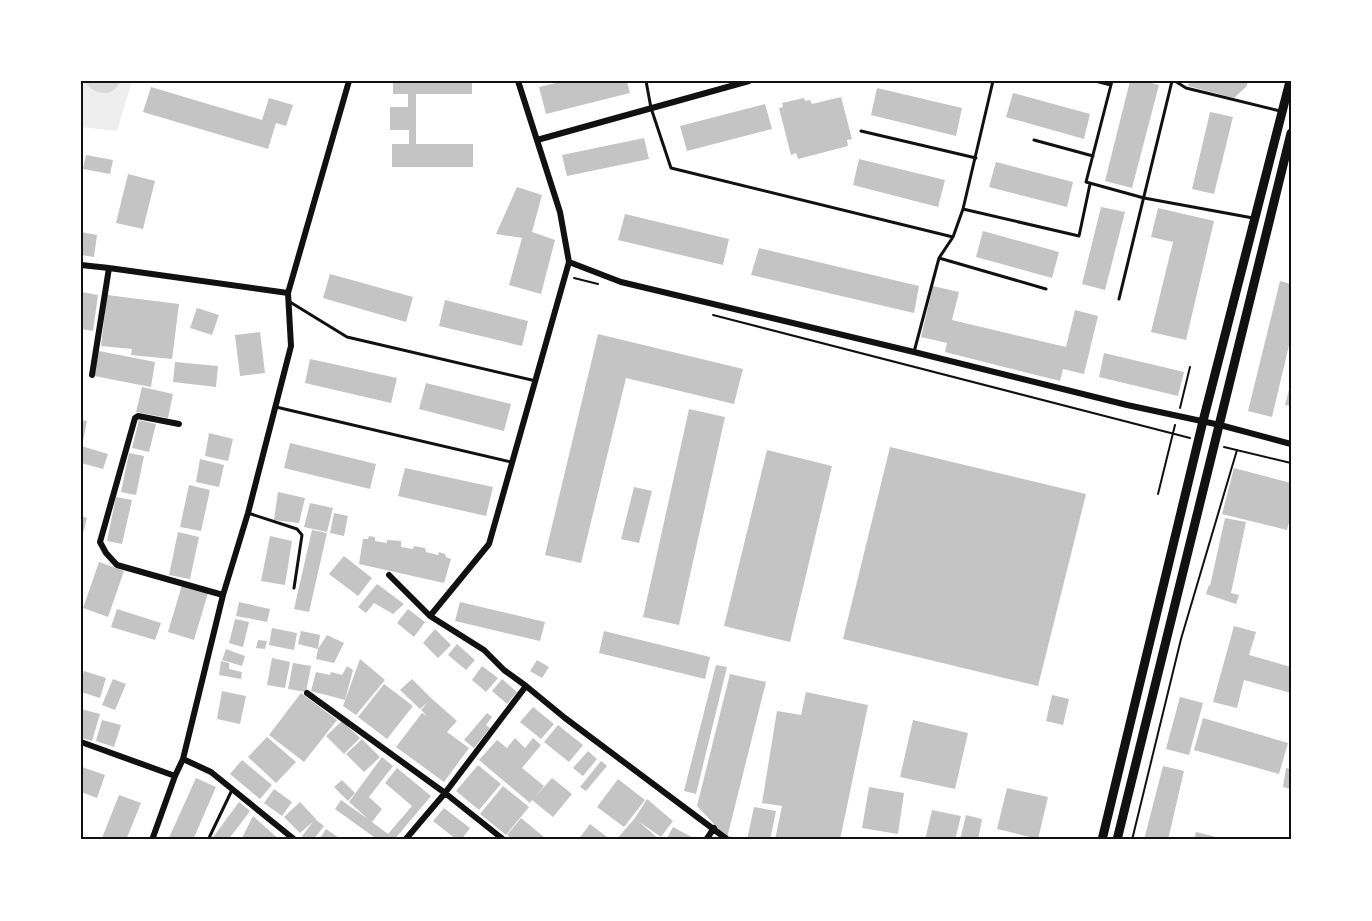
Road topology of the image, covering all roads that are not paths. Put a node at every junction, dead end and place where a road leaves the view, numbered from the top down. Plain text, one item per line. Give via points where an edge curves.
1 (349, 81) edge
2 (518, 81) edge
3 (646, 81) edge
4 (749, 81) edge
5 (993, 81) edge
6 (1095, 81) edge
7 (1174, 81) edge
8 (1290, 81) edge
9 (1111, 83) edge
10 (651, 108) junction
11 (1282, 112) junction
12 (861, 131) dead end
13 (1291, 133) edge
14 (537, 140) junction
15 (1034, 140) dead end
16 (1093, 156) junction
17 (976, 158) junction
18 (1090, 184) junction
19 (1144, 198) junction
20 (963, 209) junction
21 (1255, 219) junction
22 (953, 237) junction
23 (939, 258) junction
24 (569, 262) junction
25 (81, 265) edge
26 (109, 268) junction
27 (1046, 289) dead end
28 (288, 293) junction
29 (1119, 299) dead end
30 (289, 301) junction
31 (914, 352) junction
32 (92, 375) dead end
33 (536, 381) junction
34 (276, 407) junction
35 (1203, 421) junction
36 (178, 424) dead end
37 (1220, 425) junction
38 (1291, 444) edge
39 (512, 462) junction
40 (248, 513) junction
41 (389, 575) dead end
42 (294, 588) dead end
43 (223, 595) junction
44 (430, 616) junction
45 (526, 686) junction
46 (307, 693) dead end
47 (81, 742) edge
48 (183, 759) junction
49 (174, 776) junction
50 (233, 790) junction
51 (445, 793) junction
52 (714, 828) junction
53 (152, 840) edge
54 (208, 840) edge
55 (294, 840) edge
56 (405, 840) edge
57 (504, 840) edge
58 (706, 840) edge
59 (728, 840) edge
60 (1102, 840) edge
61 (1117, 840) edge

1 - 28 street
2 - 14 street
3 - 10 lane
4 - 10 street
5 - 17 lane
6 - 9 lane
7 - 11 lane via 1186,88
7 - 19 lane
8 - 11 main road
9 - 16 lane
10 - 14 street
10 - 22 lane via 671,168
11 - 21 main road
12 - 17 lane
13 - 37 main road
14 - 24 street via 560,212
15 - 16 lane
16 - 18 lane via 1086,182
17 - 20 lane
18 - 19 lane
18 - 20 lane via 1079,236
19 - 21 lane
19 - 29 lane
20 - 22 lane
21 - 35 main road
22 - 23 lane
23 - 27 lane
23 - 31 lane
24 - 31 street via 621,282
24 - 33 street
25 - 26 street
26 - 28 street
26 - 32 street
28 - 30 street
30 - 33 lane via 347,337
30 - 34 street via 291,346
31 - 35 street
33 - 39 street
34 - 39 lane
34 - 40 street
35 - 37 street
35 - 60 main road
36 - 43 street via 135,417 100,542 117,565
37 - 38 street
37 - 61 main road
39 - 44 street via 489,544
40 - 42 lane via 297,529 302,535
40 - 43 street
41 - 44 street
43 - 48 street
44 - 45 street via 484,650
45 - 51 street
45 - 52 street
46 - 51 street
47 - 49 street
48 - 49 street
48 - 50 street via 211,772
49 - 53 street
50 - 54 lane
50 - 55 street
51 - 56 street
51 - 57 street
52 - 58 street
52 - 59 street

